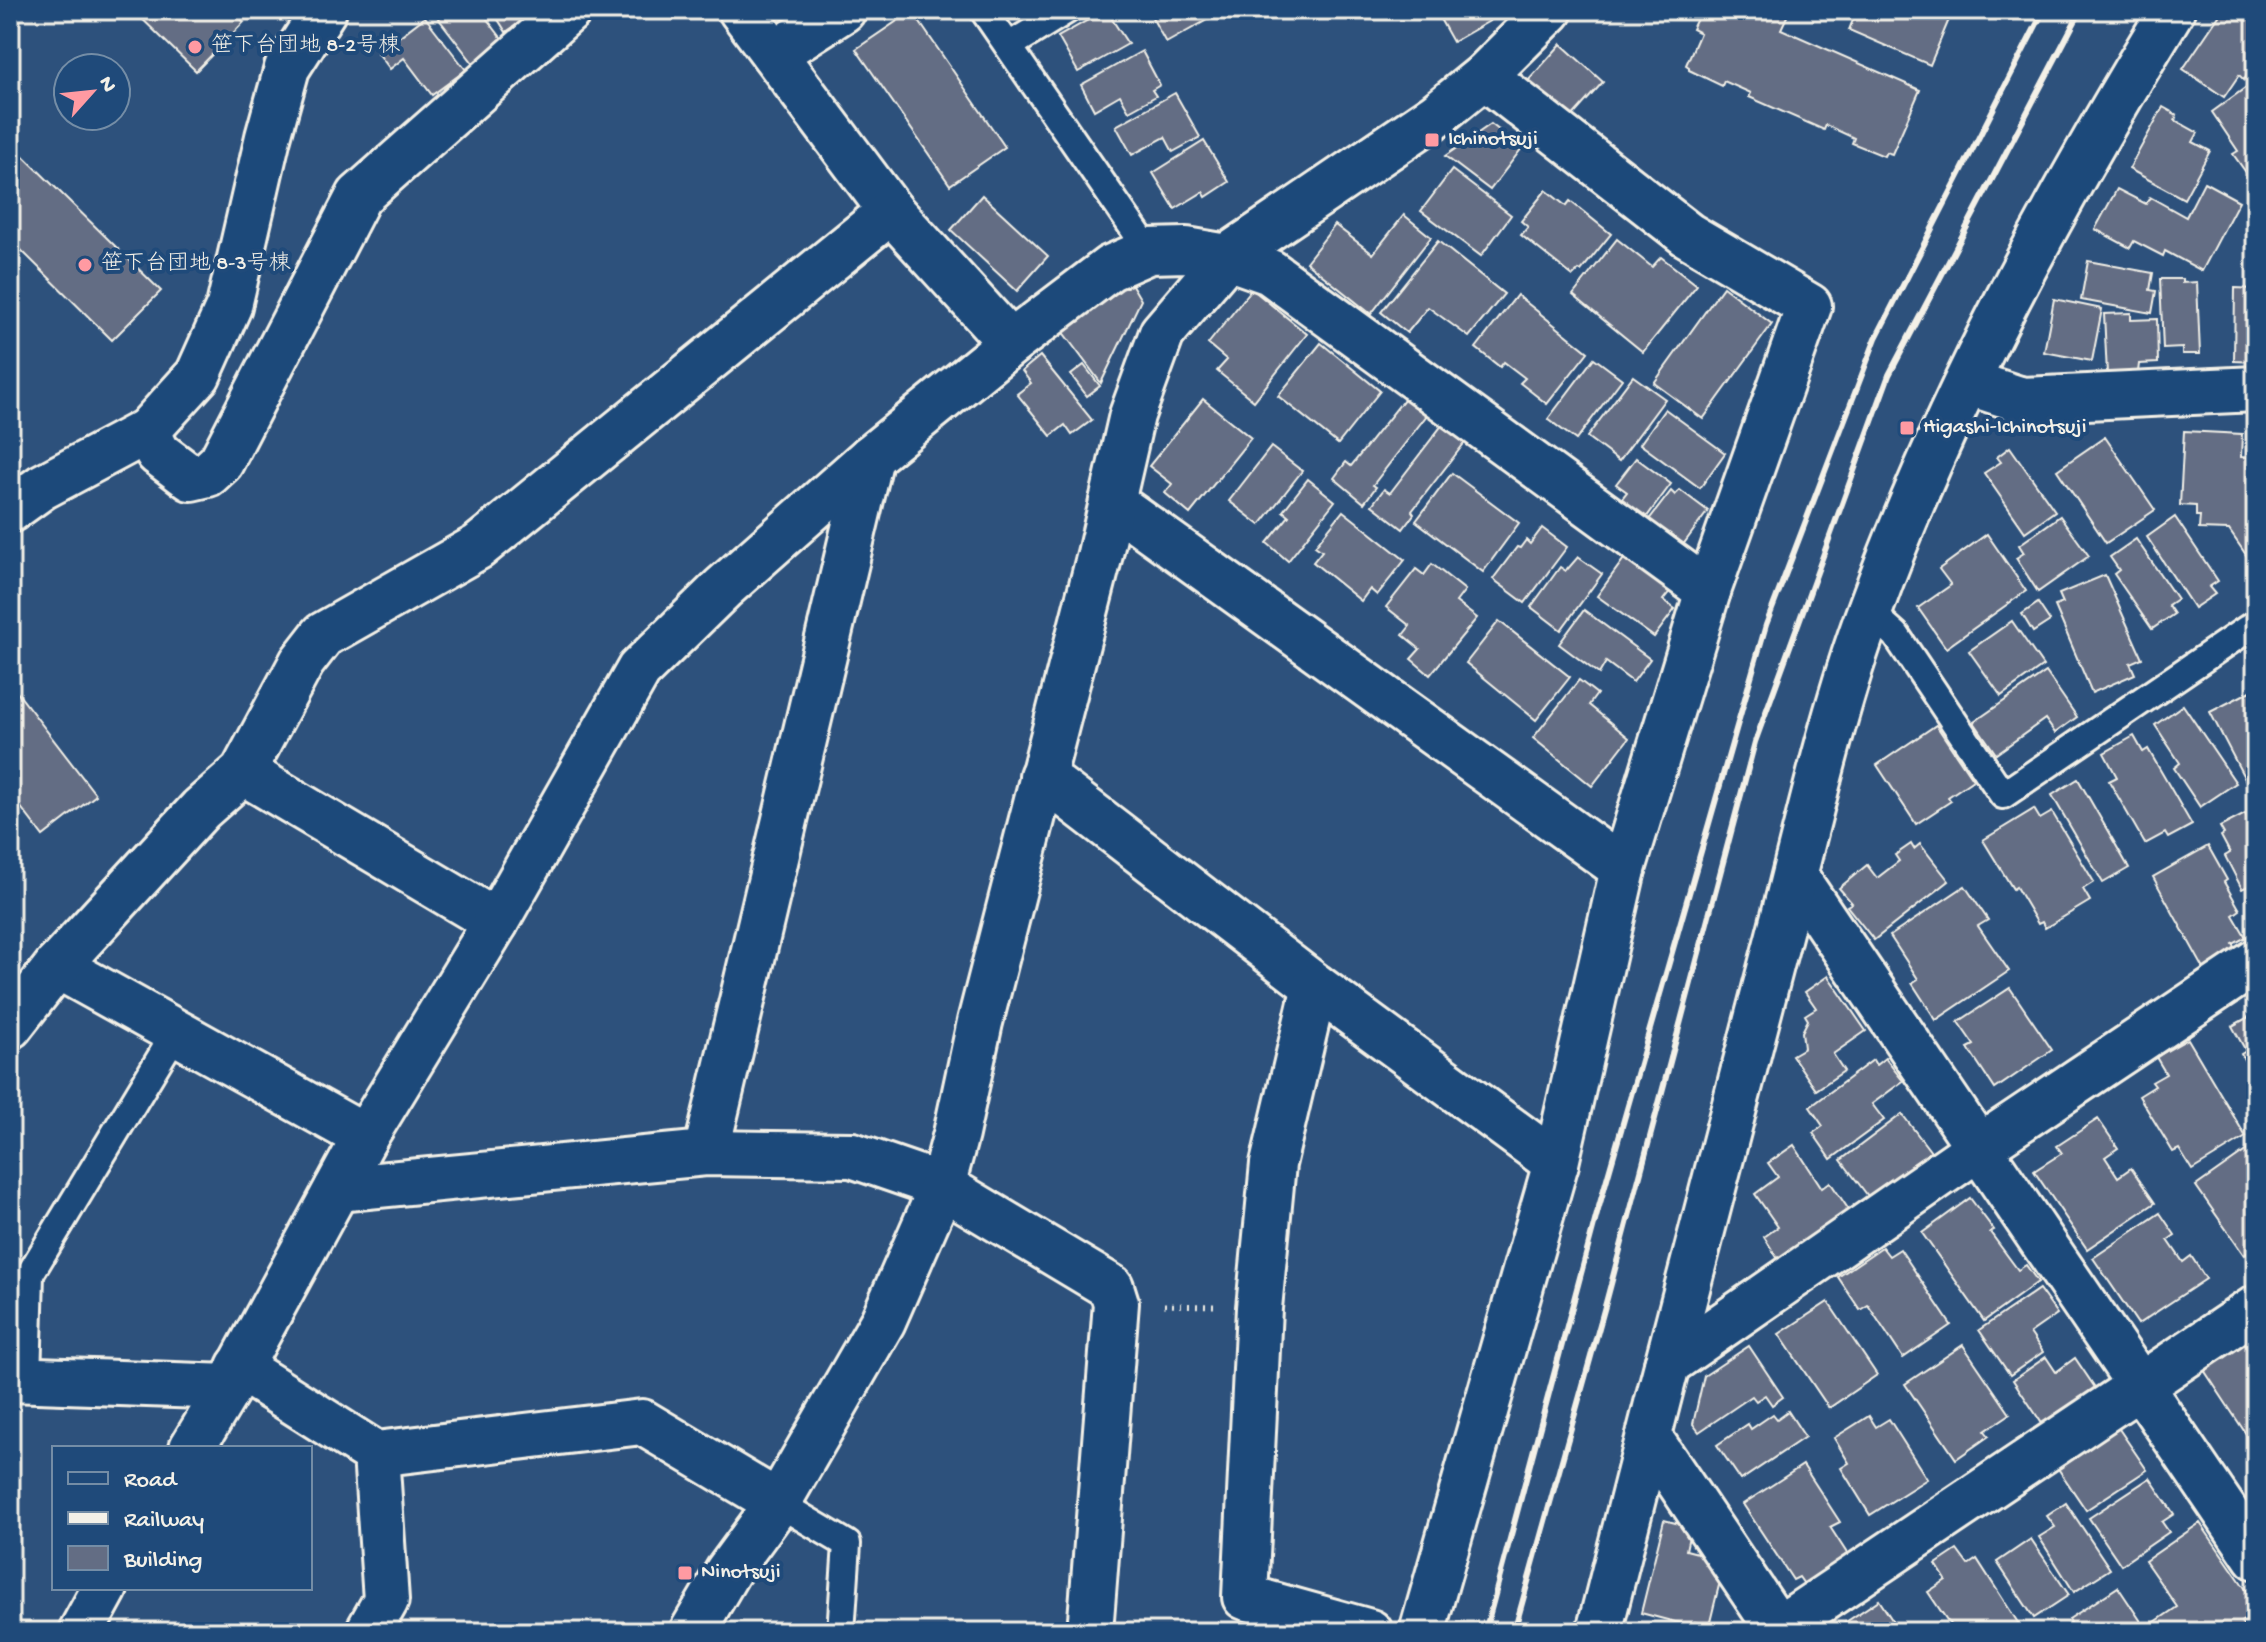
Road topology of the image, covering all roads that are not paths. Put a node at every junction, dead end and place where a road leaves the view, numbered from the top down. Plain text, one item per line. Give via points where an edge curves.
1 (324, 10) edge
2 (569, 10) edge
3 (741, 10) edge
4 (843, 10) edge
5 (1067, 10) edge
6 (1550, 10) edge
7 (2172, 10) edge
8 (984, 11) edge
9 (1009, 46) junction
10 (774, 54) junction
11 (1484, 76) junction
12 (891, 211) junction
13 (1149, 251) junction
14 (1227, 257) junction
15 (1011, 343) junction
16 (1967, 382) junction
17 (2256, 389) edge
18 (147, 431) junction
19 (871, 457) junction
20 (1112, 502) junction
21 (10, 510) edge
22 (1708, 591) junction
23 (1869, 611) junction
24 (2256, 623) edge
25 (243, 772) junction
26 (1042, 776) junction
27 (1623, 869) junction
28 (1795, 876) junction
29 (496, 922) junction
30 (2256, 962) edge
31 (57, 966) junction
32 (1315, 986) junction
33 (10, 1026) edge
34 (176, 1032) junction
35 (365, 1137) junction
36 (1978, 1148) junction
37 (706, 1153) junction
38 (1556, 1163) junction
39 (942, 1186) junction
40 (337, 1189) junction
41 (2256, 1308) edge
42 (1667, 1364) junction
43 (234, 1377) junction
44 (18, 1379) edge
45 (2140, 1386) junction
46 (1649, 1437) junction
47 (193, 1446) edge
48 (376, 1454) junction
49 (778, 1503) junction
50 (2256, 1557) edge
51 (104, 1590) edge
52 (1779, 1631) edge
53 (81, 1632) edge
54 (368, 1632) edge
55 (692, 1632) edge
56 (841, 1632) edge
57 (1090, 1632) edge
58 (1370, 1632) edge
59 (1422, 1632) edge
60 (1599, 1632) edge

1 - 18 street via 287,68 229,306 198,375
2 - 18 street via 359,196 221,462 208,474 191,478 158,453
3 - 10 street
4 - 10 street
5 - 9 lane
6 - 11 street
7 - 16 street via 2041,236
8 - 9 lane
9 - 13 lane
10 - 12 street
11 - 14 street via 1436,115
11 - 22 street via 1688,235 1809,306
12 - 15 street
12 - 25 street via 478,547 323,635 302,662
13 - 14 street
13 - 15 street via 1110,268
14 - 20 street via 1162,333 1132,415
14 - 22 street via 1270,272
15 - 19 street
16 - 17 street via 2022,400
16 - 23 street
18 - 21 street
19 - 29 street via 639,670
19 - 37 street
20 - 26 street
20 - 27 street
22 - 27 street
23 - 24 lane via 1896,635 2003,795
23 - 28 street
25 - 29 street
25 - 31 street via 201,809
26 - 32 street
26 - 39 street
27 - 38 street
28 - 36 street
28 - 42 street
29 - 35 street
30 - 36 street
31 - 33 street
31 - 34 street
32 - 38 street
32 - 58 street via 1273,1164 1259,1308 1245,1597
34 - 35 street
34 - 44 lane via 30,1274
35 - 40 street
36 - 42 street
36 - 45 street
37 - 39 street via 852,1155
37 - 40 street
38 - 59 street
39 - 49 street via 883,1321
39 - 57 street via 1111,1287 1116,1303
40 - 43 street
41 - 45 street
42 - 46 street
43 - 44 street
43 - 47 street
43 - 48 street
45 - 50 street
45 - 52 street
46 - 52 street
46 - 60 street
48 - 49 street via 642,1422
48 - 54 street via 386,1600
49 - 55 street
49 - 56 lane via 847,1544
51 - 53 street

